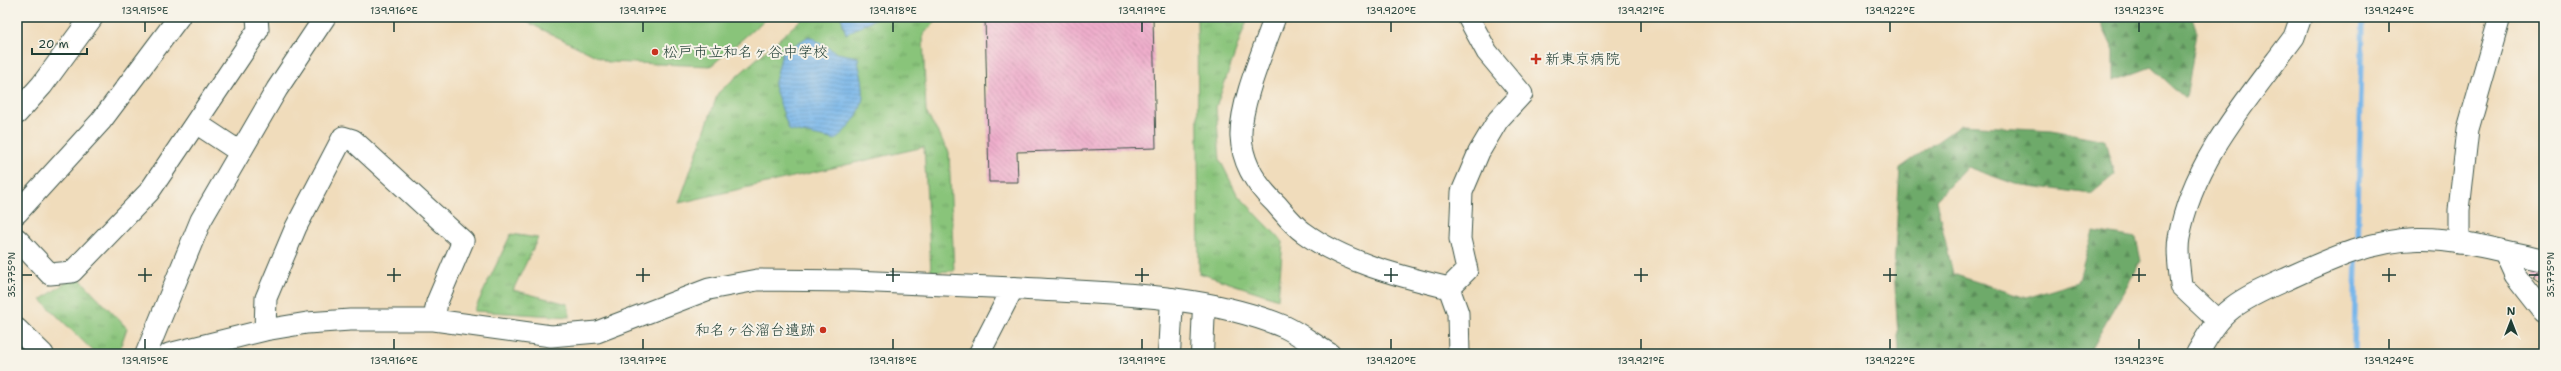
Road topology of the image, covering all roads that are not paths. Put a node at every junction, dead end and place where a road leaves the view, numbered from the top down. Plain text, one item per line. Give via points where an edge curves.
1 (92, 17) edge
2 (179, 17) edge
3 (257, 17) edge
4 (325, 17) edge
5 (1274, 17) edge
6 (1468, 17) edge
7 (2301, 17) edge
8 (2500, 17) edge
9 (17, 113) edge
10 (196, 123) junction
11 (240, 152) junction
12 (17, 213) edge
13 (17, 239) edge
14 (2459, 243) junction
15 (2505, 252) junction
16 (2544, 260) edge
17 (1013, 288) junction
18 (1449, 288) junction
19 (1172, 299) junction
20 (1204, 306) junction
21 (2544, 312) edge
22 (434, 320) junction
23 (2218, 321) junction
24 (17, 329) edge
25 (265, 330) junction
26 (43, 354) edge
27 (146, 354) edge
28 (169, 354) edge
29 (979, 354) edge
30 (1169, 354) edge
31 (1202, 354) edge
32 (1329, 354) edge
33 (1459, 354) edge
34 (2197, 354) edge

1 - 9 street via 42,85
2 - 12 street via 101,121
3 - 10 street via 258,30
4 - 11 street
5 - 18 street via 1244,114 1241,135 1244,155 1264,193 1302,232 1344,256
6 - 18 street via 1487,52 1522,94 1498,120 1479,152 1462,192 1460,239 1467,270
7 - 23 street via 2294,37 2210,155 2185,212 2178,239 2181,286
8 - 14 street via 2468,129 2459,210
10 - 11 street
10 - 13 street via 149,192 72,272 50,274
11 - 27 street via 201,220
14 - 15 street
14 - 23 street via 2418,239 2388,240 2365,246 2252,296 2232,308
15 - 16 street
15 - 21 street via 2514,276
17 - 19 street
17 - 22 street via 854,281 757,280 709,289 597,332 551,336
17 - 29 street
18 - 33 street via 1458,312
19 - 20 street
19 - 30 street
20 - 31 street
20 - 32 street via 1248,315 1286,328
22 - 25 street via 350,320 307,323
22 - 25 street via 438,302 463,241 354,140 344,137 296,227 266,298
23 - 34 street
24 - 26 street
25 - 28 street

